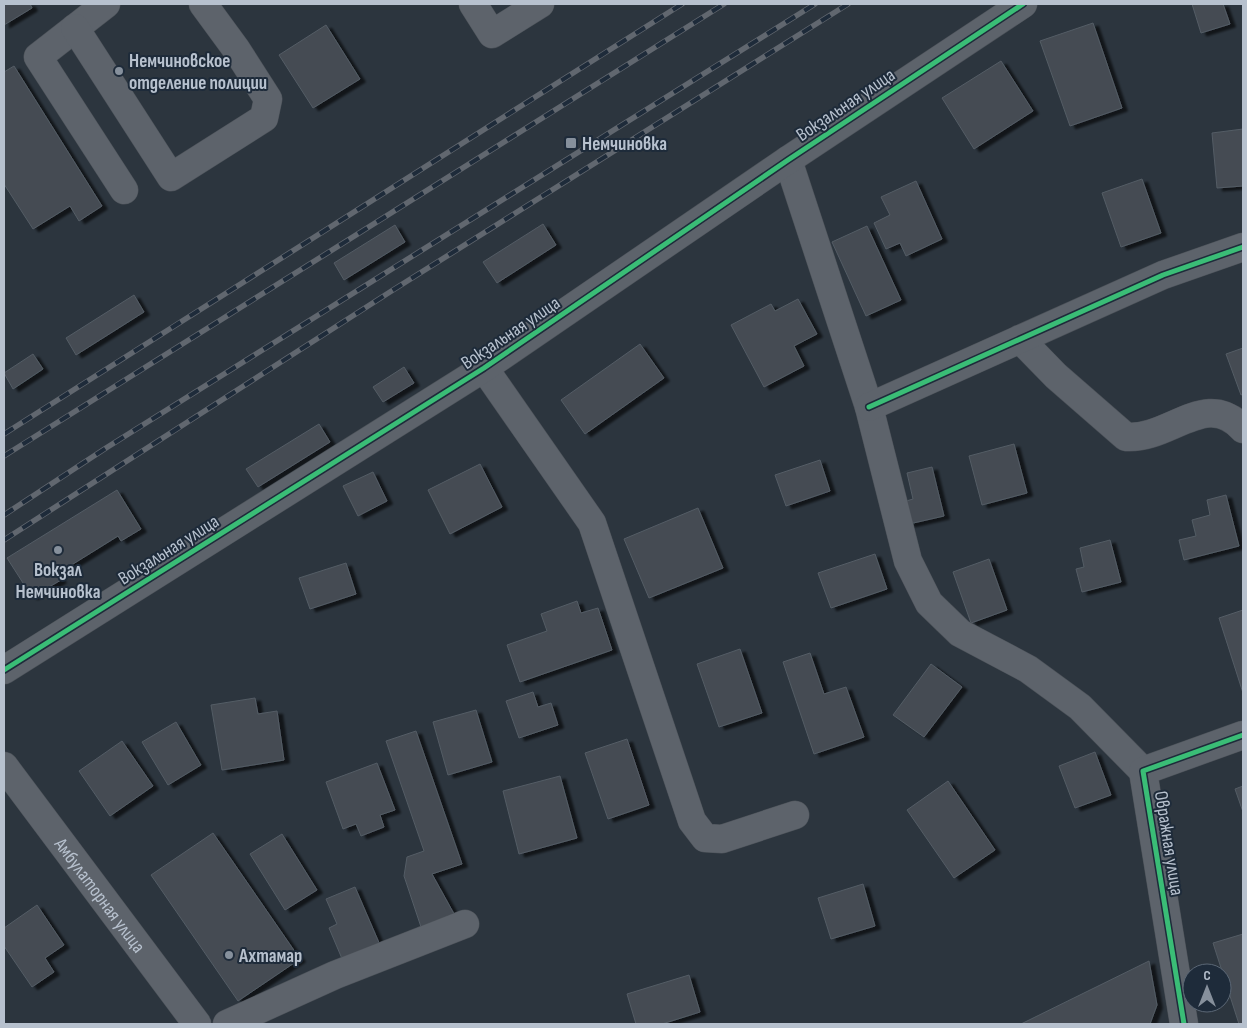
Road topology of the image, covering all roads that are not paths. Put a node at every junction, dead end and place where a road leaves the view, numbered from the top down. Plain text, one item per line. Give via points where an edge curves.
1 (106, 4) edge
2 (203, 4) edge
3 (473, 4) edge
4 (540, 4) edge
5 (1022, 4) edge
6 (75, 28) junction
7 (788, 160) junction
8 (124, 190) dead end
9 (1243, 247) edge
10 (1020, 339) junction
11 (484, 368) junction
12 (869, 407) junction
13 (1243, 429) edge
14 (4, 670) edge
15 (1243, 735) edge
16 (4, 766) edge
17 (1143, 771) junction
18 (795, 815) dead end
19 (464, 924) dead end
20 (197, 1024) edge
21 (228, 1024) edge
22 (1184, 1024) edge

1 - 6 street
2 - 6 street via 268,99 264,118 171,177
3 - 4 street via 492,34
5 - 7 street, Вокзальная улица
6 - 8 street via 38,57
7 - 11 street, Вокзальная улица
7 - 12 street
9 - 10 street via 1163,275
10 - 12 street
10 - 13 street via 1056,376 1126,437 1140,438 1210,412 1223,413
11 - 14 street, Вокзальная улица
11 - 18 street via 592,523 692,821 705,838 722,839
12 - 17 street via 908,561 929,603 960,633 1028,669 1080,707
15 - 17 street, Овражная улица
16 - 20 street, Амбулаторная улица
17 - 22 street, Овражная улица
19 - 21 street via 335,975

